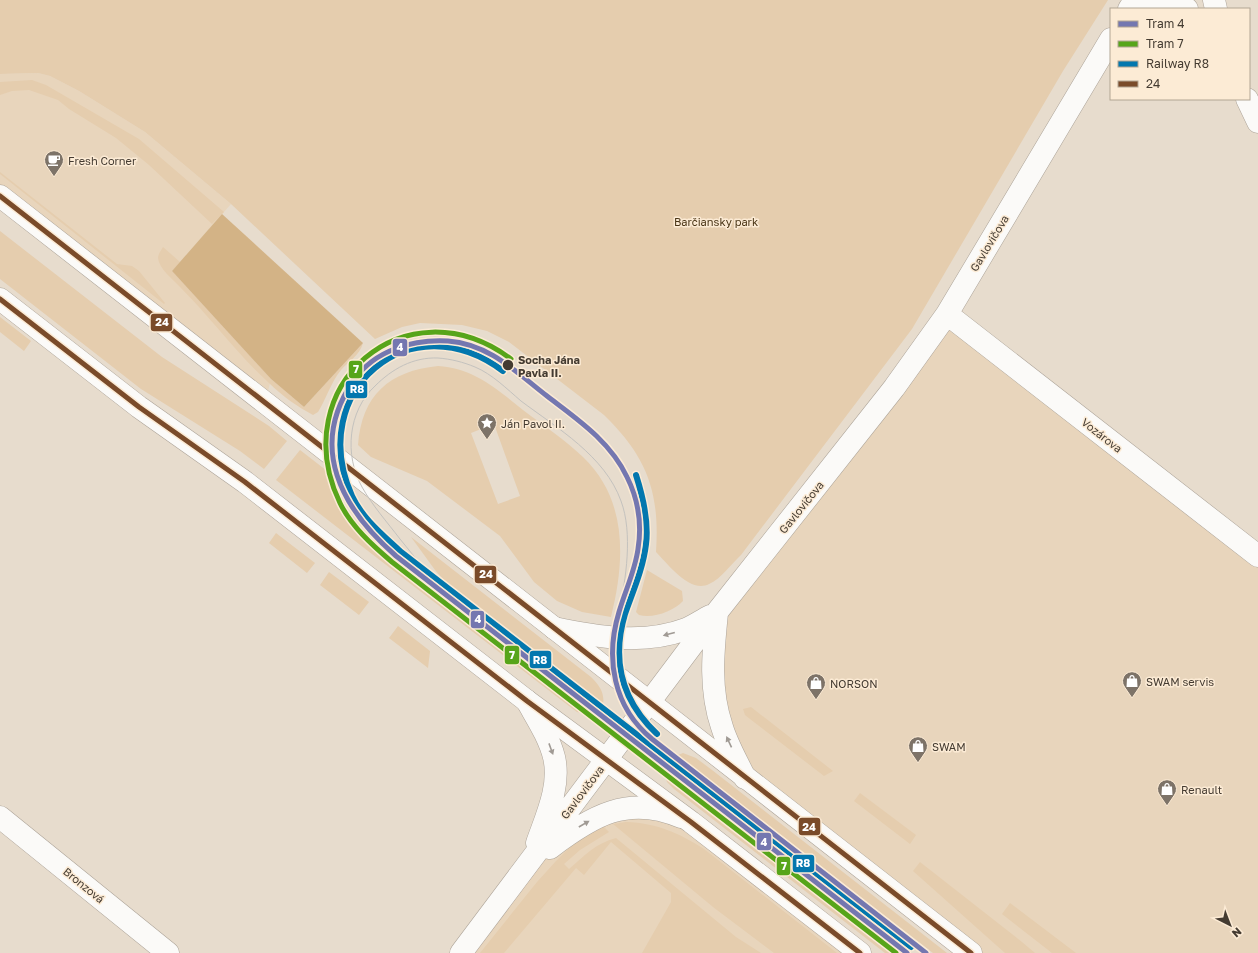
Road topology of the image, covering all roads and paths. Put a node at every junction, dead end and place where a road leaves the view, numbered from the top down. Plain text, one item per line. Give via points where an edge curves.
1 (1150, 0) edge
2 (1183, 8) edge
3 (1110, 42) edge
4 (1247, 100) edge
5 (1258, 122) edge
6 (0, 196) edge
7 (0, 299) edge
8 (946, 314) junction
9 (1258, 556) edge
10 (717, 612) junction
11 (554, 628) junction
12 (527, 701) junction
13 (649, 703) junction
14 (607, 760) junction
15 (745, 778) junction
16 (0, 816) edge
17 (691, 822) junction
18 (530, 863) junction
19 (168, 953) edge
20 (461, 953) edge
21 (860, 953) edge
22 (971, 953) edge

1 - 2 street
3 - 8 street, Gavlovičova
4 - 5 street
6 - 11 street
7 - 12 street via 139,407 245,482
8 - 9 street, Vozárova
8 - 10 street, Gavlovičova via 879,407
10 -> 11 street via 686,629 639,638 584,635
10 - 13 street, Gavlovičova
15 -> 10 street via 722,729 716,703 712,656
11 - 13 street
12 - 14 street
12 -> 18 street via 548,742 554,757 555,769 553,795
13 - 14 street, Gavlovičova
13 - 15 street
14 - 17 street
14 - 18 street, Gavlovičova
15 - 22 street
16 - 19 street, Bronzová
18 -> 17 street via 583,824 611,811 637,807 656,808
17 - 21 street
18 - 20 street, Gavlovičova

